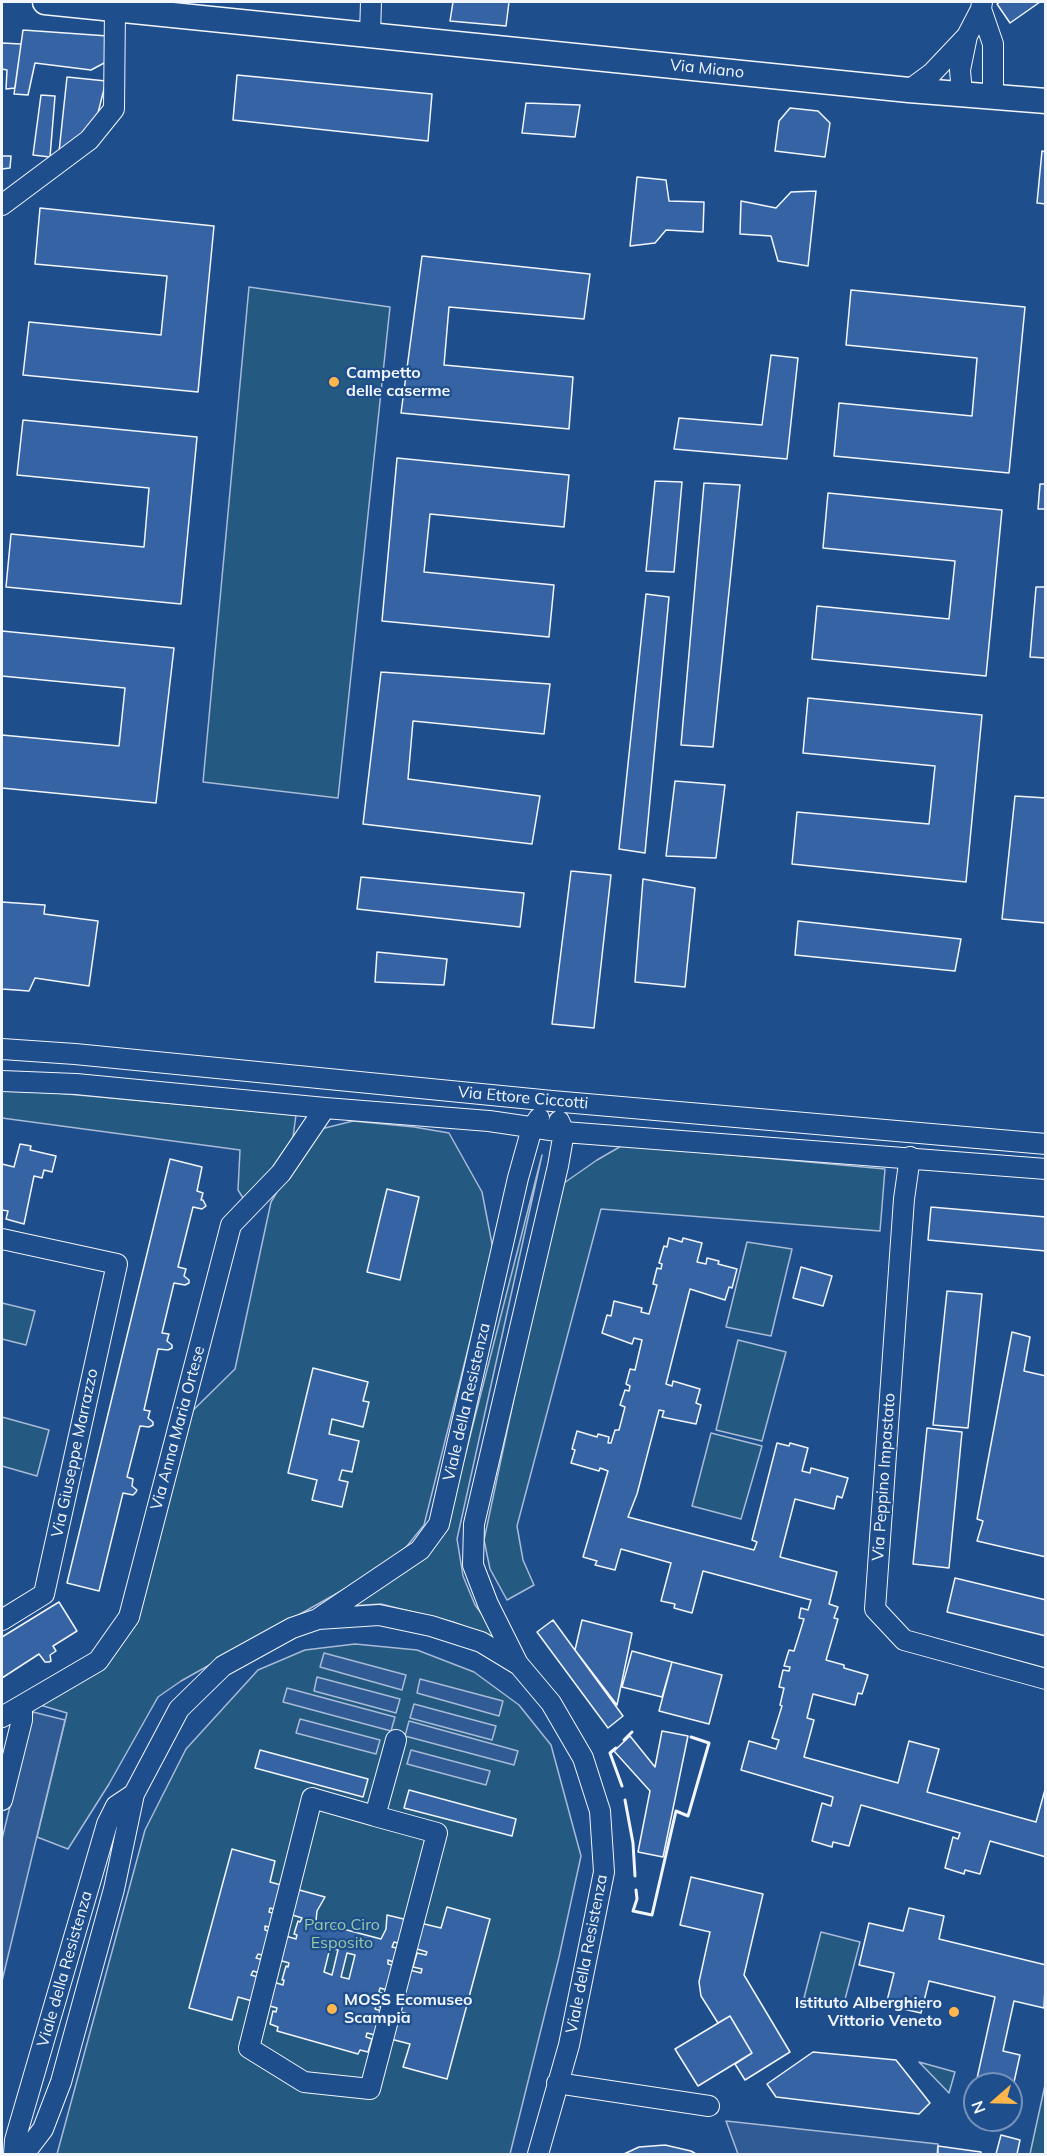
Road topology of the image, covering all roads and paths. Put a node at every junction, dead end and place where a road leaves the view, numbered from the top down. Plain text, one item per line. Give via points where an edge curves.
1 (45, 2) edge
2 (371, 2) edge
3 (981, 5) edge
4 (126, 7) edge
5 (370, 34) junction
6 (967, 36) junction
7 (909, 90) junction
8 (962, 94) junction
9 (993, 96) junction
10 (1046, 101) edge
11 (2, 205) edge
12 (2, 1049) edge
13 (2, 1081) edge
14 (552, 1101) junction
15 (325, 1108) junction
16 (532, 1128) junction
17 (564, 1132) junction
18 (1046, 1144) edge
19 (910, 1157) junction
20 (1046, 1169) edge
21 (2, 1239) edge
22 (318, 1619) junction
23 (2, 1620) edge
24 (519, 1665) junction
25 (1046, 1679) edge
26 (22, 1706) junction
27 (2, 1718) edge
28 (396, 1740) dead end
29 (2, 1793) edge
30 (134, 1794) junction
31 (375, 1816) junction
32 (557, 2083) junction
33 (709, 2106) dead end
34 (14, 2154) edge
35 (24, 2154) edge
36 (538, 2154) edge

1 - 4 main road, Via Miano
2 - 5 street
3 - 6 street
3 - 9 street via 993,44
4 - 5 main road, Via Miano
4 - 11 street via 114,109 89,140
5 - 7 main road, Via Miano
6 - 7 street via 932,73
6 - 8 street via 960,70
7 - 8 main road, Via Miano
8 - 9 main road, Via Miano
9 - 10 main road, Via Miano
12 - 14 street, Via Ettore Ciccotti
13 - 15 street, Via Ettore Ciccotti via 76,1084
14 - 16 street
14 - 17 street
14 - 18 street, Via Ettore Ciccotti
15 - 16 street, Via Ettore Ciccotti
15 - 26 street, Via Anna Maria Ortese via 281,1173 231,1225 129,1617 98,1661
16 - 17 street, Via Ettore Ciccotti
16 - 22 street, Viale della Resistenza via 439,1524 420,1550
17 - 19 street, Via Ettore Ciccotti
17 - 24 street, Viale della Resistenza via 474,1524 474,1565 488,1604
19 - 20 street, Via Ettore Ciccotti
19 - 25 street, Via Peppino Impastato via 875,1609 904,1641
21 - 23 street, Via Giuseppe Marrazzo via 117,1264 44,1594
22 - 24 street, Viale della Resistenza via 379,1615 431,1626 481,1642
22 - 30 street, Viale della Resistenza via 292,1628 224,1666 186,1701
24 - 32 street, Viale della Resistenza via 551,1703 583,1758 600,1811 604,1872 569,2045
26 - 27 street, Via Anna Maria Ortese
26 - 29 street via 22,1720
28 - 31 street
30 - 34 street, Viale della Resistenza via 116,1806 107,1824
30 - 35 street, Viale della Resistenza via 114,1889 60,2082 43,2129
31 - 31 street via 312,1798 249,2048 304,2082 370,2089 437,1833
32 - 33 street
32 - 36 street, Viale della Resistenza

